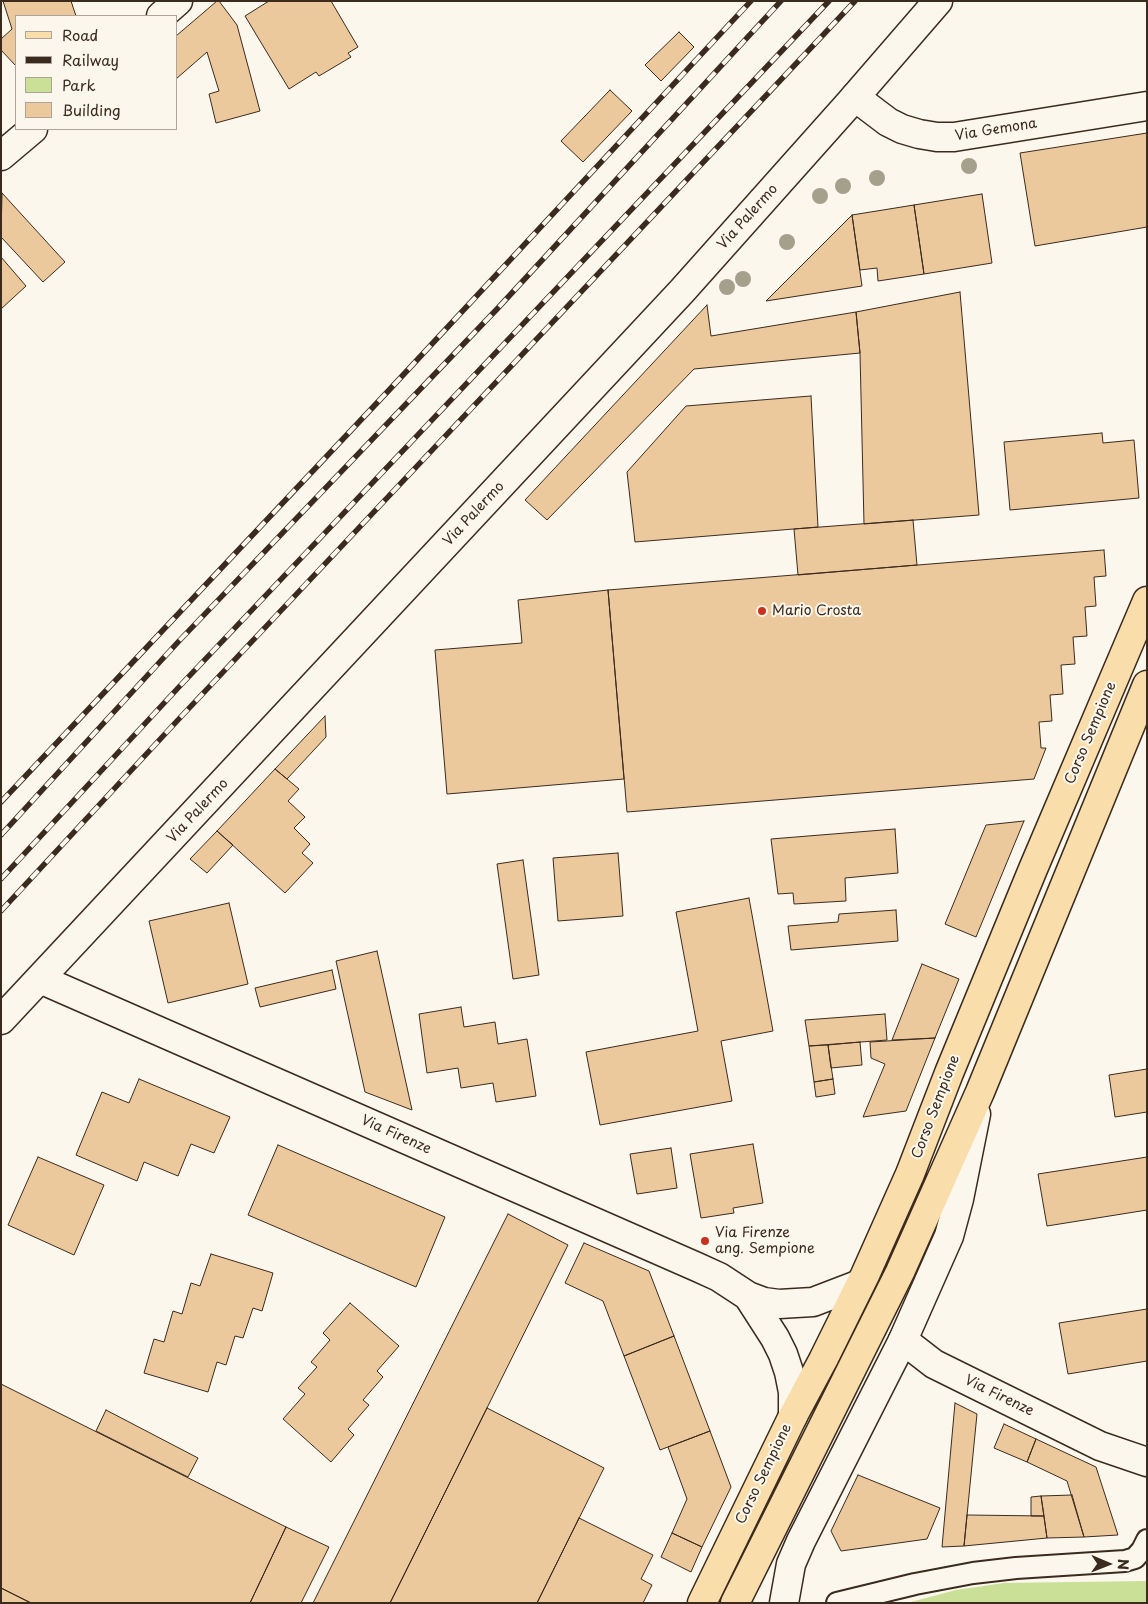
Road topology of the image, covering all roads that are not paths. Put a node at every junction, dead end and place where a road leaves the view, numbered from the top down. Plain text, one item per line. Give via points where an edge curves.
1 (178, 1) edge
2 (938, 1) edge
3 (162, 15) edge
4 (855, 97) junction
5 (1147, 106) edge
6 (32, 130) edge
7 (1, 156) edge
8 (1147, 601) edge
9 (1147, 684) edge
10 (40, 979) junction
11 (1, 1020) edge
12 (980, 1092) junction
13 (860, 1284) junction
14 (748, 1296) junction
15 (902, 1340) junction
16 (793, 1416) junction
17 (1100, 1446) junction
18 (1147, 1462) edge
19 (1147, 1478) edge
20 (1147, 1540) edge
21 (702, 1603) edge
22 (735, 1603) edge
23 (784, 1603) edge
24 (837, 1603) edge

1 - 3 street
2 - 4 street, Via Palermo
4 - 5 street, Via Gemona via 902,129 937,137
4 - 10 street, Via Palermo via 682,291
6 - 7 street
8 - 13 main road, Corso Sempione via 1029,878 910,1174
9 - 12 main road
10 - 11 street, Via Palermo
10 - 14 street, Via Firenze via 697,1267
12 - 15 street via 949,1236
12 - 22 main road via 900,1272
13 - 14 street, Via Firenze via 813,1302 779,1304
13 - 16 main road, Corso Sempione
14 - 16 street, Via Firenze via 783,1354 789,1372
15 - 17 street, Via Firenze via 934,1364
15 - 23 street via 801,1541 791,1564
16 - 21 main road, Corso Sempione
17 - 18 street, Via Firenze
17 - 19 street, Via Firenze
20 - 24 lane via 1135,1558 1125,1562 973,1573

